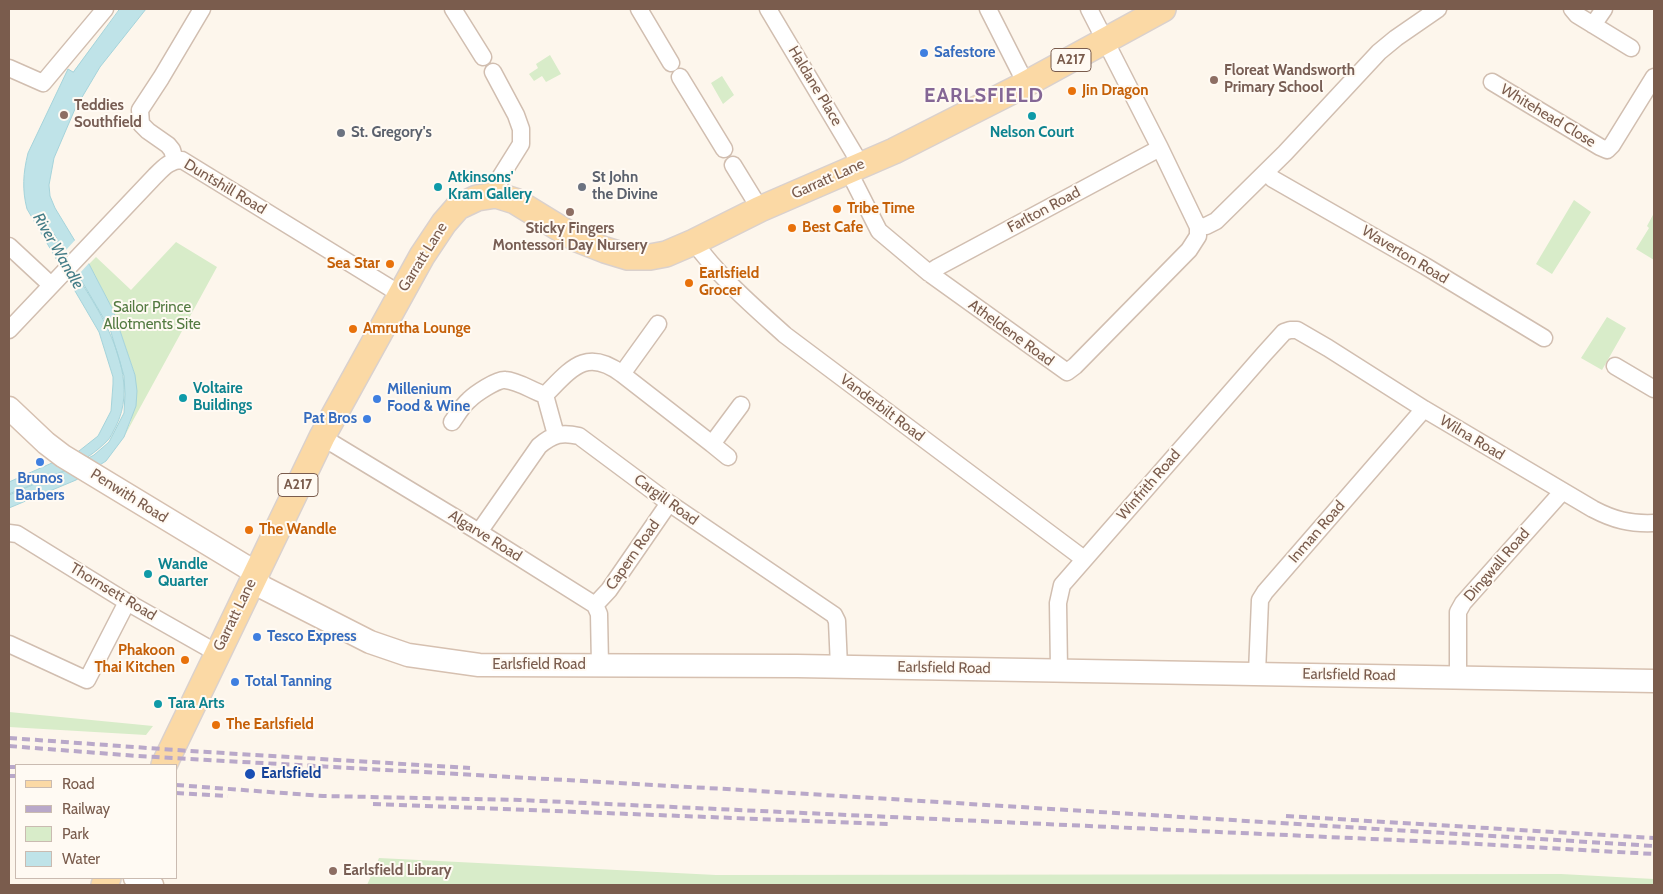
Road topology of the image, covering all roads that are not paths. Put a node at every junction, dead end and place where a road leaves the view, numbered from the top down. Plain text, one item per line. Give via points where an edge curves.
1 (105, 9) edge
2 (202, 9) edge
3 (453, 9) edge
4 (639, 9) edge
5 (768, 9) edge
6 (988, 9) edge
7 (1089, 9) edge
8 (1162, 9) edge
9 (1438, 9) edge
10 (1572, 9) edge
11 (1604, 9) edge
12 (1593, 24) junction
13 (1106, 41) junction
14 (1631, 48) dead end
15 (483, 57) dead end
16 (671, 63) dead end
17 (9, 68) edge
18 (492, 72) dead end
19 (1654, 77) edge
20 (680, 78) dead end
21 (1492, 82) dead end
22 (1026, 84) junction
23 (1160, 148) junction
24 (724, 149) dead end
25 (174, 160) junction
26 (734, 165) dead end
27 (855, 167) junction
28 (1266, 172) junction
29 (496, 195) junction
30 (760, 209) junction
31 (1198, 227) junction
32 (694, 242) junction
33 (9, 246) edge
34 (929, 273) junction
35 (55, 281) junction
36 (400, 294) junction
37 (658, 324) dead end
38 (9, 330) edge
39 (1297, 330) joint
40 (1544, 338) dead end
41 (1615, 366) dead end
42 (622, 374) junction
43 (1654, 389) edge
44 (545, 395) junction
45 (741, 405) dead end
46 (9, 408) edge
47 (1424, 409) junction
48 (452, 422) dead end
49 (556, 435) junction
50 (322, 437) junction
51 (712, 444) junction
52 (728, 457) dead end
53 (1562, 492) junction
54 (669, 503) junction
55 (1654, 523) edge
56 (479, 532) junction
57 (9, 534) edge
58 (1084, 559) junction
59 (254, 576) junction
60 (127, 602) junction
61 (595, 605) junction
62 (9, 644) edge
63 (217, 653) junction
64 (600, 665) junction
65 (839, 666) junction
66 (1059, 669) junction
67 (1258, 674) junction
68 (1458, 678) junction
69 (1654, 681) edge
70 (164, 764) edge
71 (137, 879) edge
72 (152, 885) edge

1 - 17 street via 43,83
2 - 25 street via 140,110 141,124 168,145
3 - 15 street
4 - 16 street
5 - 27 street, Haldane Place
6 - 22 street
7 - 13 street
8 - 13 main road, Garratt Lane / A217
9 - 28 street via 1379,52
10 - 12 street
11 - 12 street
12 - 14 street
13 - 22 main road, Garratt Lane / A217
13 - 23 street
18 - 29 street via 521,129 521,144 502,176
19 - 21 street, Whitehead Close via 1607,150
20 - 24 street
22 - 27 main road, Garratt Lane / A217 via 894,152
23 - 31 street
23 - 34 street, Farlton Road
25 - 35 street, Duntshill Road via 166,164
25 - 36 street, Duntshill Road via 182,160
26 - 30 street
27 - 30 main road, Garratt Lane / A217
27 - 34 street, Atheldene Road via 878,231
28 - 31 street via 1216,221
28 - 40 street, Waverton Road via 1272,179
29 - 32 main road, Garratt Lane / A217 via 515,201 577,239 628,257 666,254
29 - 36 main road, Garratt Lane / A217 via 477,198 458,207 450,215
30 - 32 main road, Garratt Lane / A217
31 - 34 street, Atheldene Road via 1198,236 1189,250 1067,372
32 - 58 street, Vanderbilt Road via 752,306 785,335
33 - 35 street
35 - 38 street, Duntshill Road
36 - 50 main road, Garratt Lane / A217
37 - 42 street
39 - 47 street, Wilna Road
39 - 58 street, Winfrith Road via 1284,332
41 - 43 street
42 - 44 street via 610,365 582,364 570,369
42 - 51 street
44 - 48 street via 504,379 468,401
44 - 49 street
45 - 51 street
46 - 59 main road, Penwith Road via 64,456 248,568
47 - 53 street, Wilna Road
47 - 67 street, Inman Road via 1265,592 1260,600
49 - 54 street, Cargill Road via 579,436
49 - 56 street via 539,446
50 - 56 street, Algarve Road
50 - 59 main road, Garratt Lane / A217
51 - 52 street
53 - 55 street, Wilna Road via 1612,519
53 - 68 street, Dingwall Road via 1463,603 1458,612
54 - 61 street, Capern Road via 609,590
54 - 65 street, Cargill Road via 834,615 838,629
56 - 61 street, Algarve Road
57 - 60 street, Thornsett Road via 17,534
58 - 66 street, Winfrith Road via 1062,585 1058,603
59 - 63 main road, Garratt Lane / A217
59 - 64 main road, Earlsfield Road via 262,587 279,596 370,642 408,656 479,665
60 - 62 street via 87,680
60 - 63 street, Thornsett Road
61 - 64 street via 599,614
63 - 70 main road, Garratt Lane / A217
64 - 65 main road, Earlsfield Road
65 - 66 main road, Earlsfield Road
66 - 67 main road, Earlsfield Road
67 - 68 main road, Earlsfield Road
68 - 69 main road, Earlsfield Road
71 - 72 main road

